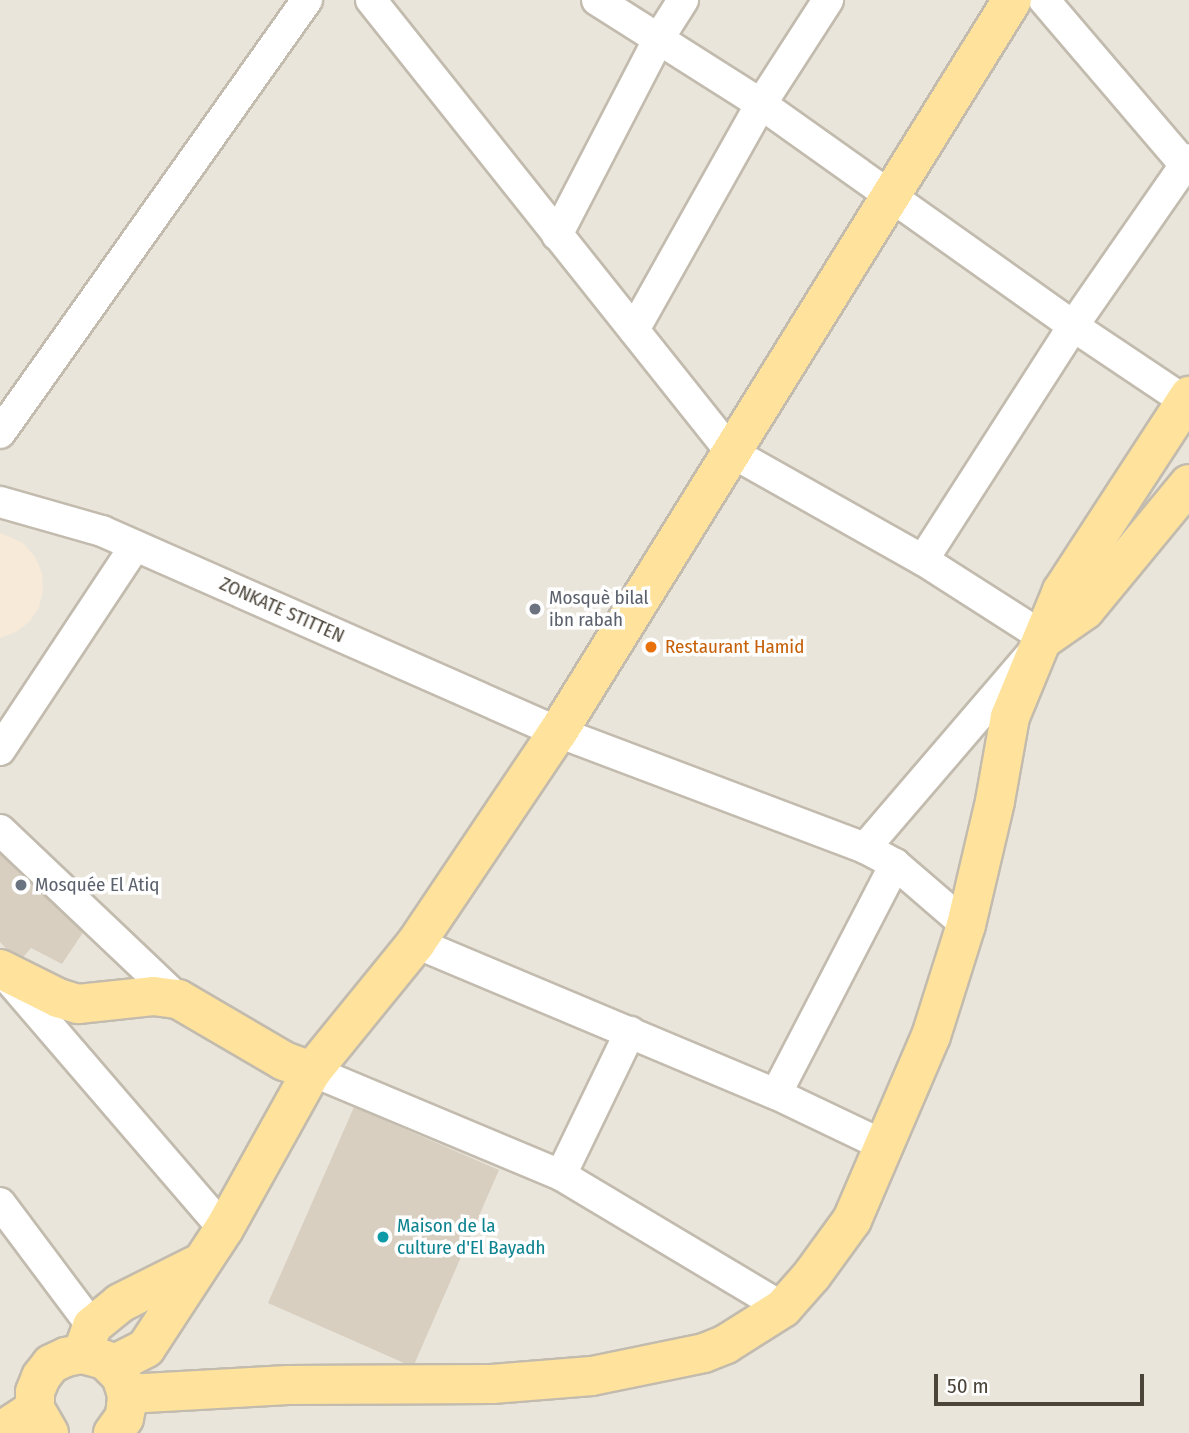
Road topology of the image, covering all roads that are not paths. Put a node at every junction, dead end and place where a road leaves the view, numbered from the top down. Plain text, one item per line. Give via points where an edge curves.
1 (307, 0) edge
2 (371, 0) edge
3 (597, 0) edge
4 (683, 0) edge
5 (828, 0) edge
6 (1012, 0) edge
7 (1044, 0) edge
8 (659, 38) junction
9 (761, 104) junction
10 (1187, 165) edge
11 (890, 196) junction
12 (557, 235) junction
13 (1073, 326) junction
14 (634, 330) junction
15 (1187, 398) edge
16 (0, 433) edge
17 (731, 452) junction
18 (1189, 484) edge
19 (0, 502) edge
20 (135, 546) junction
21 (923, 560) junction
22 (1045, 638) junction
23 (558, 732) junction
24 (0, 750) edge
25 (0, 830) edge
26 (865, 848) junction
27 (895, 864) junction
28 (966, 925) junction
29 (415, 943) junction
30 (0, 969) edge
31 (178, 999) junction
32 (629, 1032) junction
33 (313, 1071) junction
34 (776, 1094) junction
35 (885, 1146) junction
36 (561, 1175) junction
37 (0, 1203) edge
38 (224, 1229) junction
39 (202, 1262) junction
40 (782, 1308) junction
41 (103, 1360) junction
42 (30, 1408) edge
43 (0, 1432) edge
44 (113, 1433) edge

1 - 16 street
2 - 12 street
3 - 8 street
4 - 8 street
5 - 9 street
6 - 11 main road
7 - 10 street
8 - 9 street
8 - 12 street
9 - 11 street
9 - 14 street
10 - 13 street
11 - 13 street
11 - 17 main road
12 - 14 street
13 - 15 street
13 - 21 street
14 - 17 street
15 - 22 main road via 1062,591
17 - 21 street
17 - 23 main road
18 - 22 main road via 1085,610
19 - 20 street, ZONKATE STITTEN via 102,531
20 - 23 street, ZONKATE STITTEN
20 - 24 street
21 - 22 street
22 - 26 street
22 - 28 main road via 1010,717
23 - 26 street, ZONKATE STITTEN
23 - 29 main road
25 - 31 street
26 - 27 street, ZONKATE STITTEN
27 - 28 street, ZONKATE STITTEN
27 - 34 street
28 - 35 main road via 931,1037
29 - 32 street
29 - 33 main road
30 - 31 main road via 78,1004 153,996
30 - 38 street
31 - 33 main road via 285,1061
32 - 34 street
32 - 36 street
33 - 36 street
33 - 38 main road
34 - 35 street
35 - 40 main road via 852,1220
36 - 40 street
37 - 41 street
38 - 39 main road
39 - 41 main road via 146,1348
39 - 41 main road via 120,1303
40 - 41 main road via 704,1353 592,1376 492,1384 288,1385
41 - 42 main road via 66,1356 51,1364
41 - 44 main road via 124,1418
42 - 43 main road

